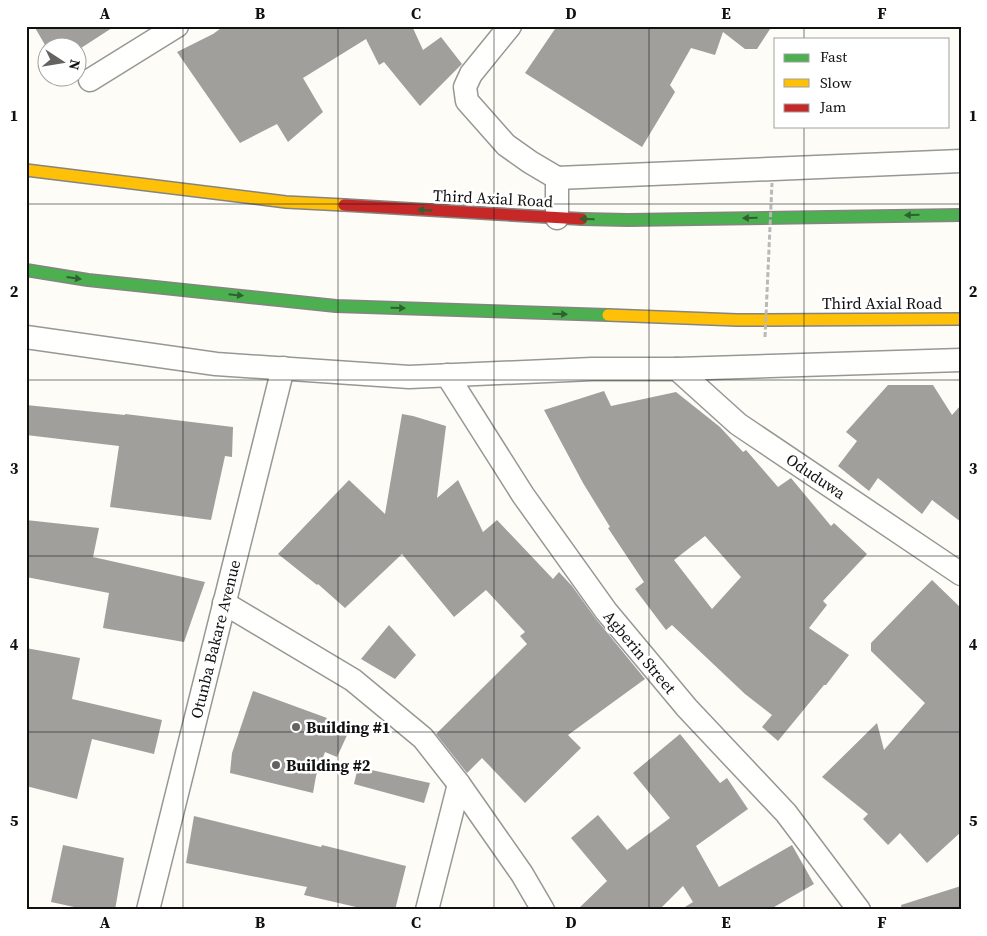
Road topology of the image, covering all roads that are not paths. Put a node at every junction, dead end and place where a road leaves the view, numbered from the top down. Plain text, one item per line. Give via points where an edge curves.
1 (177, 26) edge
2 (510, 26) edge
3 (90, 80) dead end
4 (961, 161) edge
5 (26, 170) edge
6 (557, 178) junction
7 (961, 215) edge
8 (558, 218) junction
9 (26, 270) edge
10 (961, 319) edge
11 (26, 337) edge
12 (961, 360) edge
13 (283, 368) junction
14 (678, 369) junction
15 (447, 375) junction
16 (961, 574) edge
17 (224, 603) junction
18 (459, 784) junction
19 (148, 910) edge
20 (427, 910) edge
21 (543, 910) edge
22 (858, 910) edge

1 - 3 street
2 - 6 street via 471,74 465,87 467,101 506,145
4 - 6 street
8 -> 5 highway, Third Axial Road via 286,202
6 - 8 street
7 -> 8 highway, Third Axial Road via 628,220
9 -> 10 highway, Third Axial Road via 88,280 336,306 737,320
11 - 13 street via 216,364
12 - 14 street
13 - 15 street via 408,377
13 - 17 street, Otunba Bakare Avenue
14 - 15 street
14 - 16 street, Oduduwa via 738,424
15 - 22 street, Agberin Street via 523,495 606,611 687,708 786,813
17 - 18 street via 353,680 423,738
17 - 19 street, Otunba Bakare Avenue
18 - 20 street
18 - 21 street

